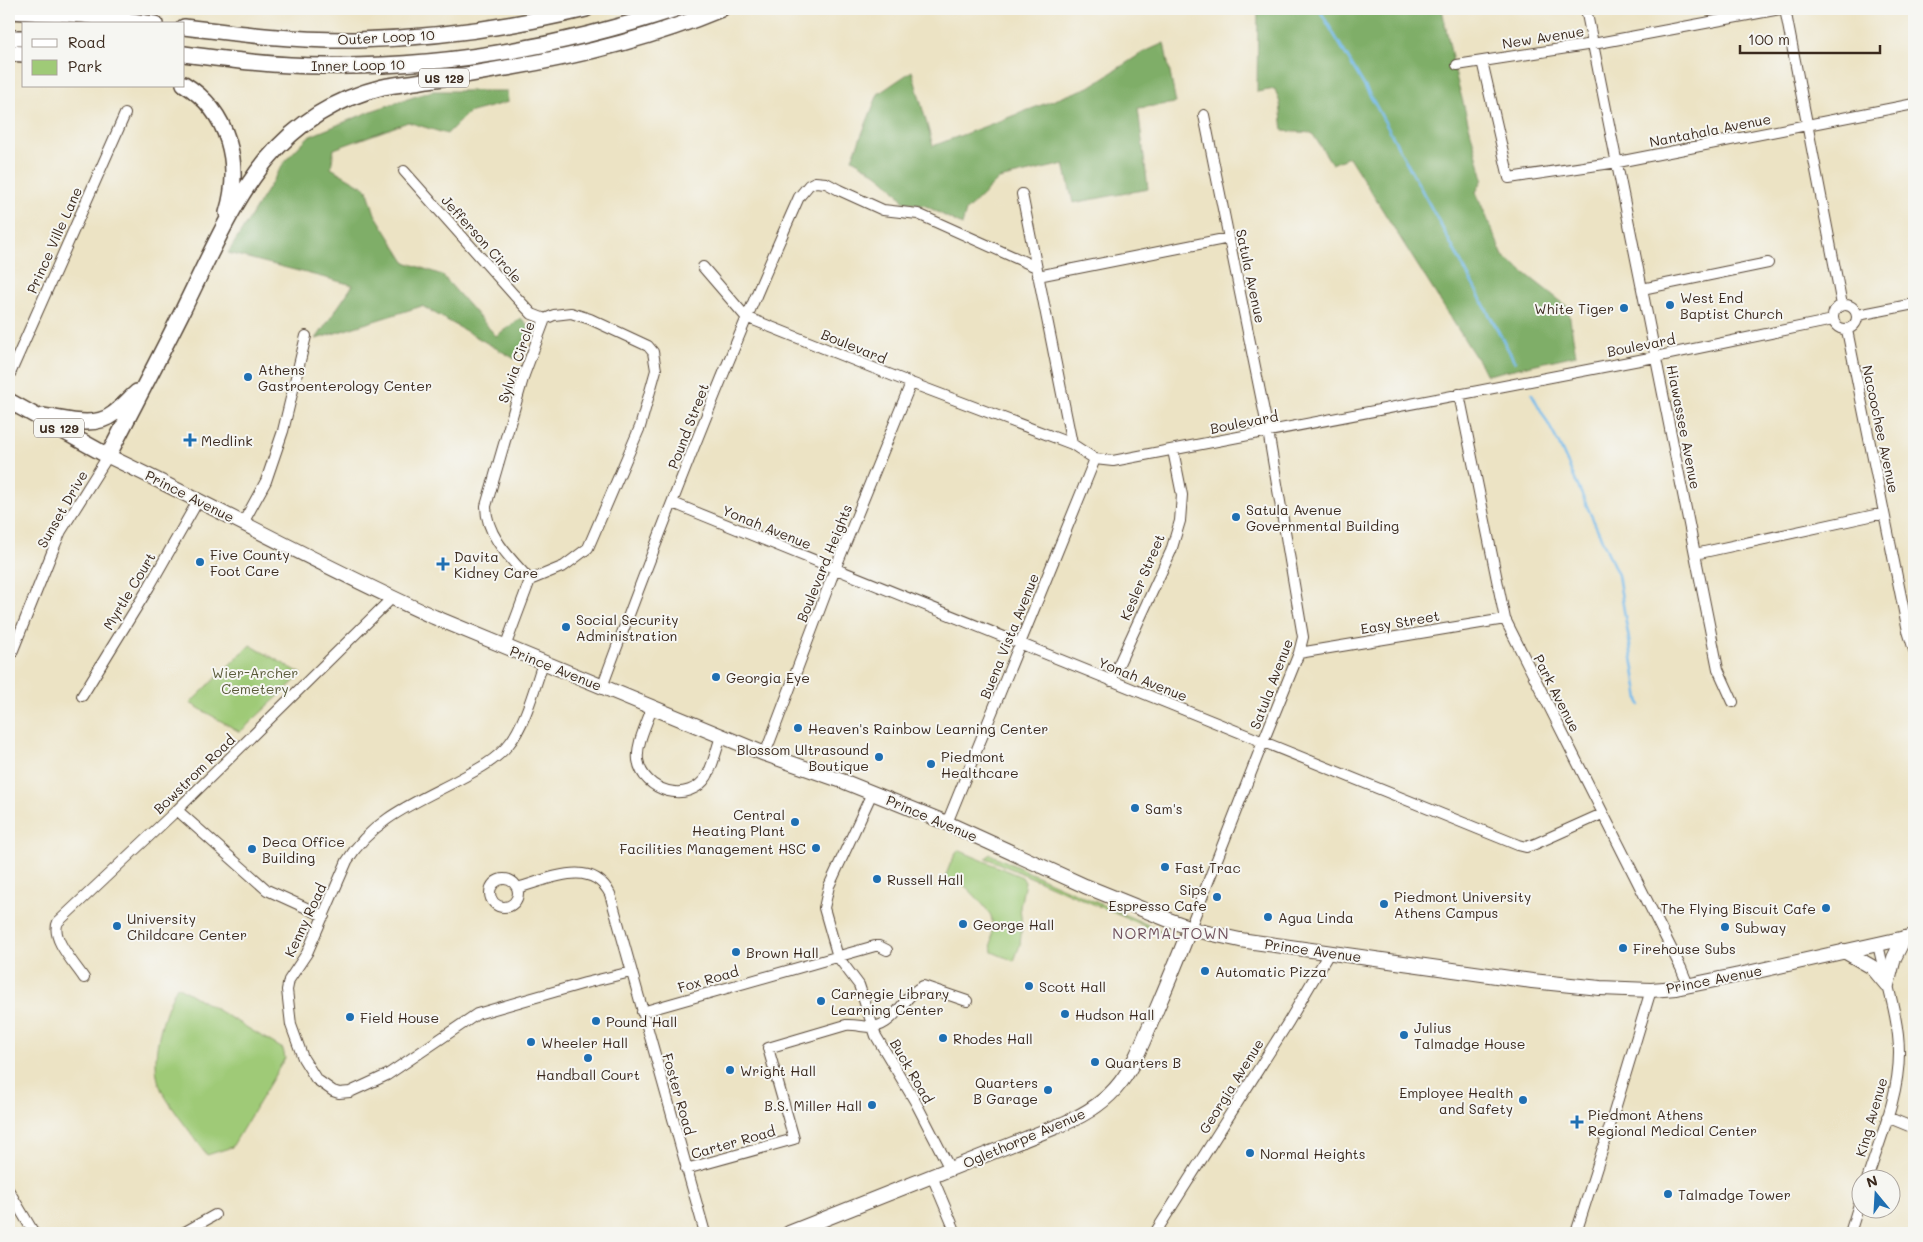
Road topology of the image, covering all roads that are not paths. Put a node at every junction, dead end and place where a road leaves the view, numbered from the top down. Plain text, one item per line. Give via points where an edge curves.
1 (586, 9) edge
2 (676, 9) edge
3 (721, 9) edge
4 (1586, 9) edge
5 (1780, 9) edge
6 (1785, 9) edge
7 (9, 11) edge
8 (139, 22) edge
9 (185, 27) edge
10 (9, 38) edge
11 (22, 38) edge
12 (1593, 44) junction
13 (9, 53) edge
14 (22, 54) edge
15 (185, 54) edge
16 (1482, 61) junction
17 (1457, 65) dead end
18 (185, 85) edge
19 (1914, 104) edge
20 (125, 114) dead end
21 (1204, 115) dead end
22 (1807, 125) junction
23 (1618, 162) junction
24 (404, 171) dead end
25 (1022, 194) dead end
26 (222, 231) junction
27 (1229, 238) junction
28 (1768, 263) dead end
29 (703, 266) dead end
30 (1037, 271) junction
31 (1642, 289) junction
32 (1914, 304) edge
33 (1842, 305) junction
34 (1858, 315) junction
35 (746, 317) junction
36 (545, 319) junction
37 (1832, 320) junction
38 (1846, 330) junction
39 (306, 336) dead end
40 (1655, 357) junction
41 (9, 376) edge
42 (147, 382) junction
43 (911, 383) junction
44 (1459, 394) junction
45 (9, 401) edge
46 (35, 415) junction
47 (1268, 431) junction
48 (1072, 444) junction
49 (1173, 450) junction
50 (108, 456) junction
51 (1095, 459) junction
52 (198, 499) junction
53 (673, 503) junction
54 (1884, 512) junction
55 (243, 522) junction
56 (1695, 554) junction
57 (835, 569) junction
58 (530, 580) junction
59 (392, 598) junction
60 (1505, 619) junction
61 (1020, 644) junction
62 (505, 647) junction
63 (1914, 650) edge
64 (1299, 653) junction
65 (9, 660) edge
66 (543, 663) junction
67 (1111, 681) junction
68 (602, 687) junction
69 (82, 696) dead end
70 (1733, 702) dead end
71 (652, 708) junction
72 (721, 736) junction
73 (1262, 742) junction
74 (765, 754) junction
75 (872, 793) junction
76 (177, 810) junction
77 (1602, 814) junction
78 (947, 823) junction
79 (518, 888) dead end
80 (324, 916) junction
81 (1190, 928) junction
82 (1909, 937) edge
83 (1878, 944) junction
84 (887, 950) dead end
85 (1844, 951) junction
86 (1329, 953) junction
87 (838, 957) junction
88 (631, 972) junction
89 (84, 978) dead end
90 (1688, 985) junction
91 (1887, 985) junction
92 (1651, 990) junction
93 (967, 1001) dead end
94 (642, 1012) junction
95 (872, 1027) junction
96 (1887, 1117) junction
97 (1914, 1128) edge
98 (950, 1169) junction
99 (686, 1170) junction
100 (1870, 1170) edge
101 (932, 1176) junction
102 (9, 1191) edge
103 (215, 1215) dead end
104 (1854, 1220) edge
105 (34, 1233) edge
106 (183, 1233) edge
107 (705, 1233) edge
108 (789, 1233) edge
109 (956, 1233) edge
110 (1155, 1233) edge
111 (1576, 1233) edge
112 (1850, 1233) edge

1 - 9 highway, Outer Loop 10 via 480,30 388,39 296,38
2 - 15 highway, Inner Loop 10 via 579,38 454,60 322,66
3 - 26 highway, US 129 via 660,32 594,51 500,70 385,87 343,100 307,121 274,150 258,170
4 - 12 street, Hiawassee Avenue
5 - 12 street, New Avenue
6 - 22 street
7 - 8 highway
10 - 11 highway
12 - 16 street, New Avenue
12 - 23 street, Hiawassee Avenue
13 - 14 highway
16 - 17 street, New Avenue
16 - 23 street, Nantahala Avenue via 1509,178
18 - 26 highway via 204,98 223,125 230,142 234,176
19 - 22 street, Nantahala Avenue
20 - 41 street, Prince Ville Lane
21 - 27 street, Satula Avenue
22 - 23 street, Nantahala Avenue
22 - 33 street
23 - 31 street, Hiawassee Avenue
24 - 36 street, Jefferson Circle via 532,314
25 - 30 street
26 - 42 highway, US 129
27 - 30 street
27 - 47 street, Satula Avenue
28 - 31 street
29 - 35 street, Boulevard
30 - 35 street, Pound Street via 918,214 883,210 826,183 815,182 799,197
30 - 48 street
31 - 40 street, Hiawassee Avenue
32 - 34 street
33 - 34 street via 1852,307
33 - 37 street via 1835,310
34 - 38 street via 1855,325
35 - 43 street, Boulevard
35 - 53 street, Pound Street
36 - 58 street, Sylvia Circle via 524,375 486,506 486,517 494,536
36 - 58 street, Sylvia Circle via 571,313 590,319 648,346 653,352 656,370 640,427 588,548 564,566
37 - 38 street via 1838,328
37 - 40 street, Boulevard
38 - 54 street, Nacoochee Avenue
39 - 55 street via 266,481
40 - 44 street, Boulevard
40 - 56 street, Hiawassee Avenue
42 - 46 highway via 112,415 100,421
42 - 50 highway, US 129
43 - 48 street, Boulevard
43 - 57 street, Boulevard Heights
44 - 47 street, Boulevard
44 - 60 street, Park Avenue
45 - 46 highway, Prince Avenue / US 129
46 - 50 highway, Prince Avenue / US 129
47 - 49 street, Boulevard
47 - 64 street, Satula Avenue via 1302,624
48 - 51 street, Boulevard
49 - 51 street, Boulevard via 1113,461
49 - 67 street, Kesler Street via 1182,495 1180,521 1171,552
50 - 52 main road, Prince Avenue
50 - 65 street, Sunset Drive via 56,541
51 - 61 street, Buena Vista Avenue
52 - 55 main road, Prince Avenue
52 - 69 street, Myrtle Court
53 - 57 street, Yonah Avenue
53 - 68 street, Pound Street
54 - 56 street
54 - 63 street, Nacoochee Avenue
55 - 59 main road, Prince Avenue
56 - 70 street, Hiawassee Avenue via 1718,669
57 - 61 street, Yonah Avenue
57 - 74 street, Boulevard Heights
58 - 62 street
59 - 62 main road, Prince Avenue
59 - 76 street, Bowstrom Road
60 - 64 street, Easy Street
60 - 77 street, Park Avenue
61 - 67 street, Yonah Avenue
61 - 78 street, Buena Vista Avenue
62 - 66 main road, Prince Avenue
64 - 73 street, Satula Avenue
66 - 68 main road, Prince Avenue
66 - 80 street, Kenny Road via 511,742 484,766 390,817 366,835 347,860
67 - 73 street, Yonah Avenue
68 - 71 main road, Prince Avenue
71 - 72 main road, Prince Avenue
71 - 72 street via 638,760 645,777 661,790 681,792 699,784 707,776
72 - 74 main road, Prince Avenue
73 - 77 street, Yonah Avenue via 1526,847
73 - 81 street, Satula Avenue
74 - 75 main road, Prince Avenue
75 - 78 main road, Prince Avenue
75 - 87 street, Buck Road via 824,902
76 - 80 street via 267,890
76 - 89 street, Bowstrom Road via 58,922 55,931 58,940
77 - 90 street, Park Avenue
78 - 81 main road, Prince Avenue via 1085,886
79 - 88 street, Foster Road via 575,873 596,877 610,894
80 - 88 street, Kenny Road via 307,953 289,980 287,997 292,1030 303,1058 316,1079 339,1093 358,1089 387,1075 477,1014
81 - 86 main road, Prince Avenue via 1240,940
81 - 98 main road, Oglethorpe Avenue via 1134,1064 1107,1098 1078,1118
82 - 83 main road, Prince Avenue
82 - 91 main road via 1894,958
83 - 85 main road, Prince Avenue
83 - 91 street, King Avenue
84 - 87 street, Fox Road via 875,946
85 - 90 main road, Prince Avenue
85 - 91 main road via 1872,967
86 - 92 main road, Prince Avenue via 1532,981
86 - 110 street, Georgia Avenue
87 - 94 street, Fox Road
87 - 95 street, Buck Road via 859,985
88 - 94 street, Foster Road
90 - 92 main road, Prince Avenue
91 - 96 street, King Avenue via 1897,1026 1899,1053 1896,1085
92 - 111 street
93 - 95 street via 923,986 894,1014
94 - 99 street, Foster Road
95 - 98 street, Buck Road
95 - 99 street, Carter Road via 846,1025 768,1048 794,1139
96 - 97 street
96 - 100 street, King Avenue
98 - 101 main road, Oglethorpe Avenue
99 - 107 street, Foster Road
101 - 108 main road, Oglethorpe Avenue
101 - 109 street
102 - 105 street
103 - 106 street
104 - 112 street

